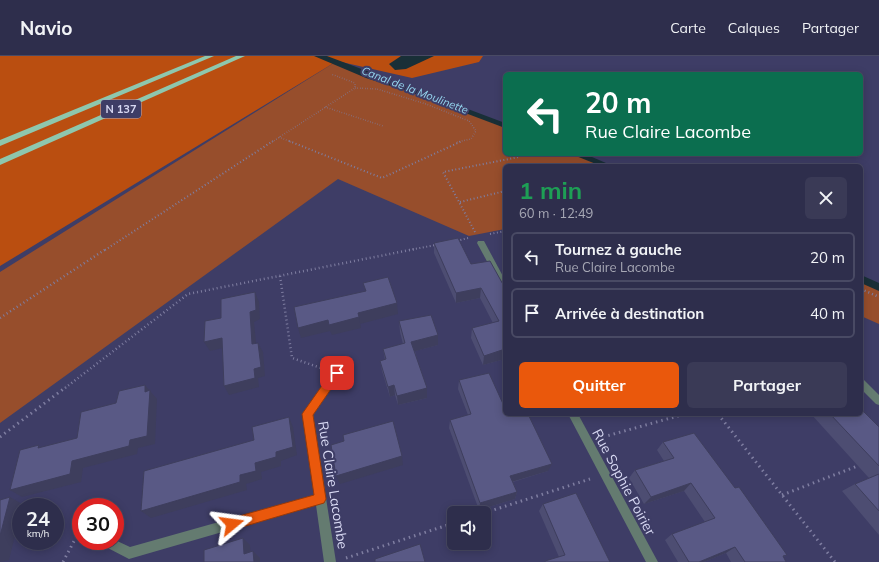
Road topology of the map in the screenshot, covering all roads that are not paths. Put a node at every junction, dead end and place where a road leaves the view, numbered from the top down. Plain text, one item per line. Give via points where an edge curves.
1 (212, 56) edge
2 (242, 56) edge
3 (0, 142) edge
4 (0, 162) edge
5 (479, 240) road end
6 (503, 283) edge
7 (337, 373) road end
8 (863, 385) edge
9 (879, 400) edge
10 (574, 416) edge
11 (320, 499) junction
12 (123, 550) edge
13 (335, 561) edge
14 (652, 562) edge

1 - 3 highway, N 137
2 - 4 highway, N 137
5 - 6 street
7 - 11 street, Rue Claire Lacombe via 308,414
8 - 9 street
10 - 14 street, Rue Sophie Poirier
11 - 12 street via 129,553
11 - 13 street, Rue Claire Lacombe

